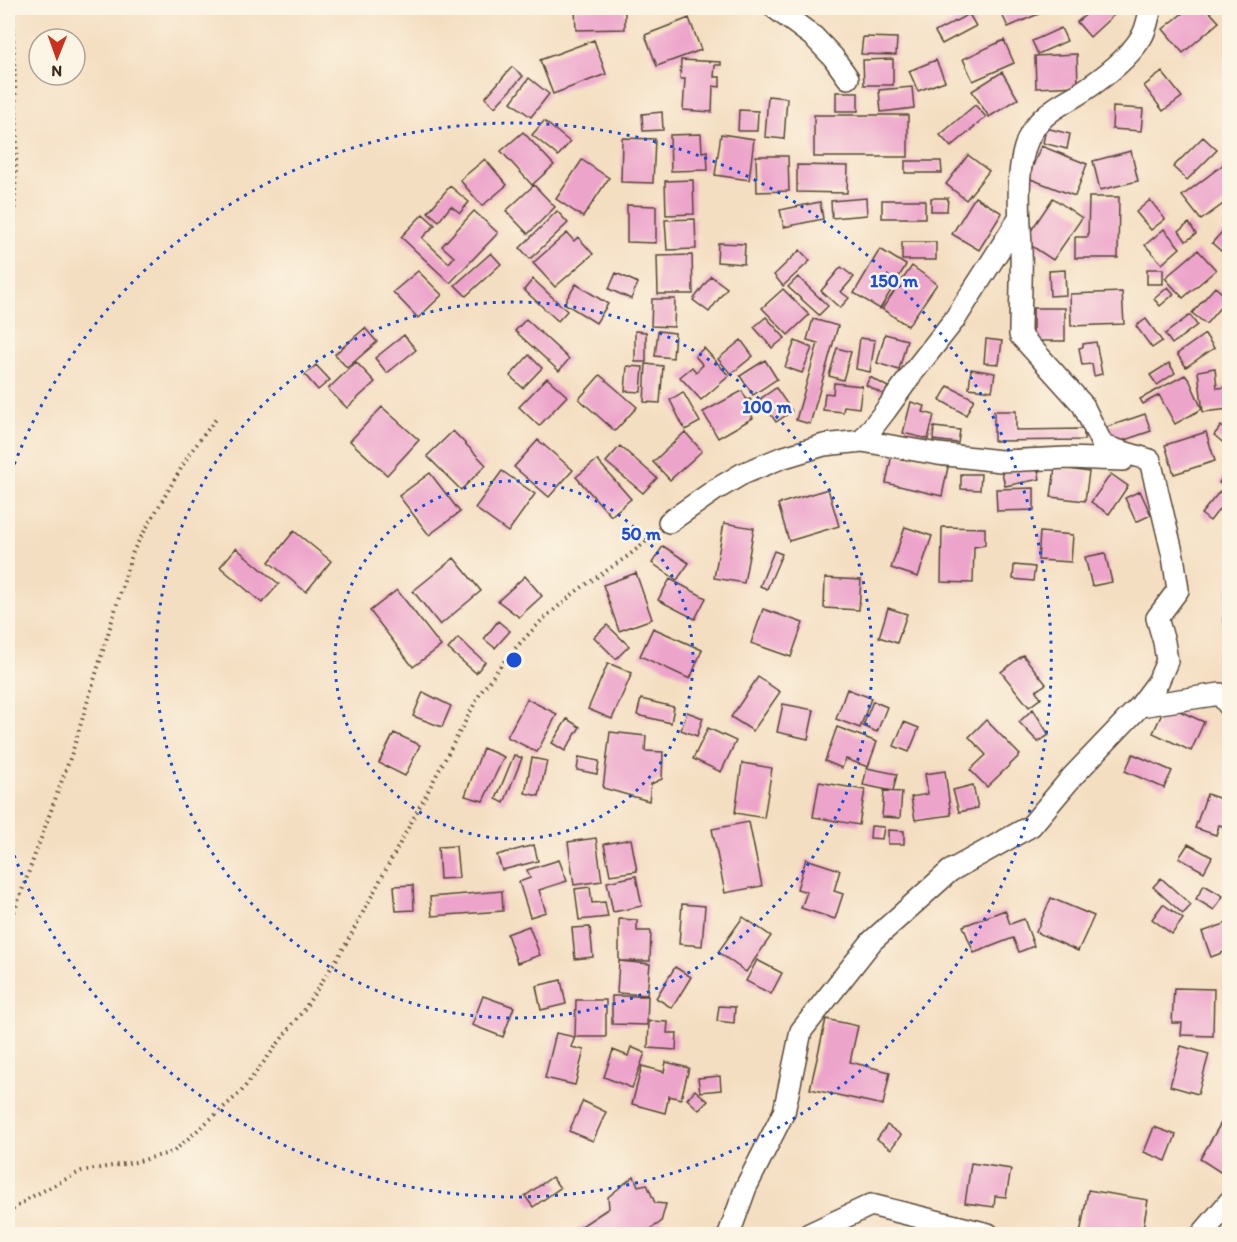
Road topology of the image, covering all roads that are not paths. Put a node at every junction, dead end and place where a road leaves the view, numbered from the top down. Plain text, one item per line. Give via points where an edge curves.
1 (775, 8) edge
2 (1151, 8) edge
3 (848, 78) dead end
4 (1019, 219) junction
5 (862, 441) junction
6 (1150, 460) junction
7 (669, 522) road end
8 (1140, 706) junction
9 (1230, 707) edge
10 (1230, 1201) edge
11 (729, 1234) edge
12 (809, 1234) edge
13 (988, 1234) edge
14 (1202, 1234) edge

1 - 3 street via 813,37
2 - 4 street via 1143,36 1123,59 1049,112 1034,128 1021,169
4 - 5 street via 954,319
4 - 6 street via 1020,335 1083,405 1103,446
5 - 6 street via 1001,461
5 - 7 street via 824,445 742,474
6 - 8 street via 1178,590 1157,618 1167,661 1158,682
8 - 9 street via 1220,694
8 - 11 street via 1031,826 950,871 872,941 801,1031 784,1112 746,1187
10 - 14 street
12 - 13 street via 871,1205

